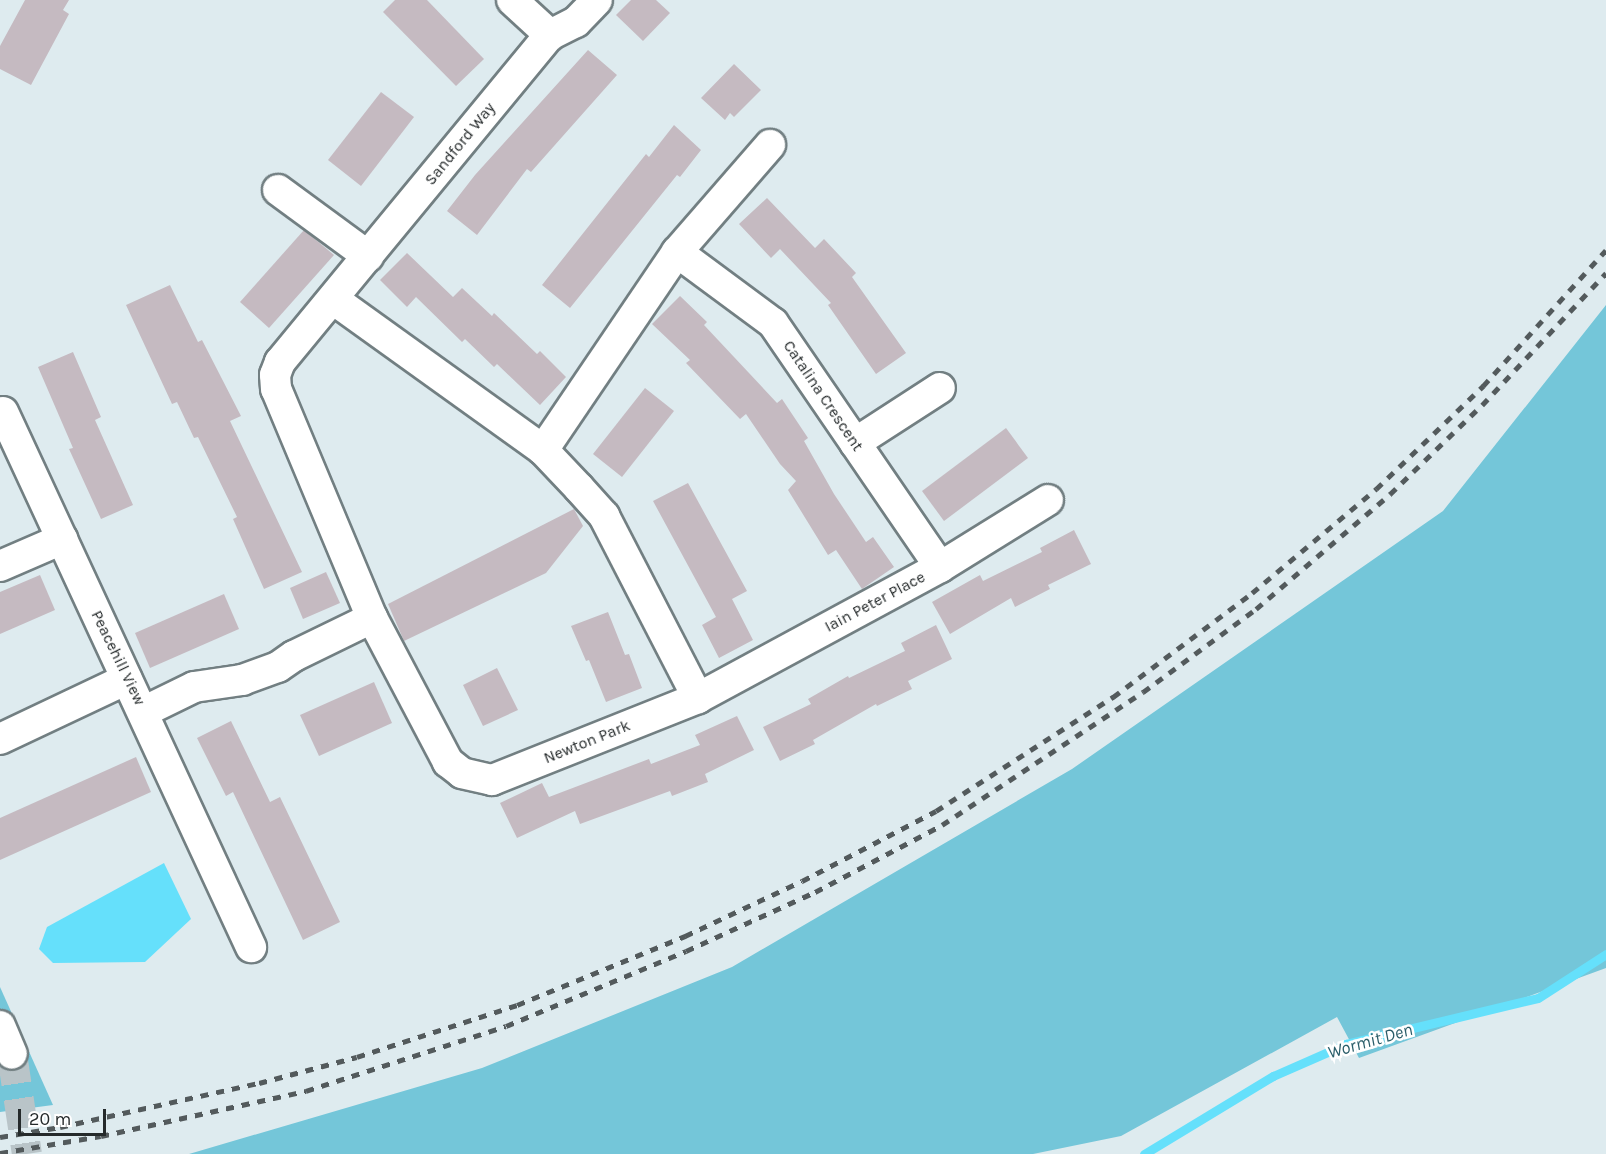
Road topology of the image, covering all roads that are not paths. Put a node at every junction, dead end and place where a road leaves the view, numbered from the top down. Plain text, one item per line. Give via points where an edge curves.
1 (512, 0) edge
2 (597, 0) edge
3 (550, 35) junction
4 (770, 145) dead end
5 (278, 190) dead end
6 (677, 252) junction
7 (368, 256) junction
8 (333, 299) junction
9 (940, 388) dead end
10 (3, 412) dead end
11 (855, 443) junction
12 (543, 450) junction
13 (1048, 500) dead end
14 (62, 539) junction
15 (0, 566) edge
16 (940, 567) junction
17 (372, 618) junction
18 (127, 679) junction
19 (698, 698) junction
20 (142, 712) junction
21 (0, 739) edge
22 (251, 946) dead end
23 (0, 1026) edge
24 (12, 1054) tunnel mouth

1 - 3 street
2 - 3 street, Sandford Way via 576,22
3 - 7 street, Sandford Way
4 - 6 street
5 - 7 street
6 - 11 street, Catalina Crescent via 773,323
6 - 12 street
7 - 8 street, Sandford Way
8 - 12 street
8 - 17 street, Newton Park via 280,362 275,375 276,389
9 - 11 street
10 - 14 street, Peacehill View
11 - 16 street, Catalina Crescent
12 - 19 street via 604,516
13 - 16 street, Iain Peter Place
14 - 15 street
14 - 18 street, Peacehill View
16 - 19 street, Iain Peter Place
17 - 19 street, Newton Park via 448,762 473,778 492,780
17 - 20 street, Peacehill View via 278,667 242,680 194,687
18 - 20 street, Peacehill View
18 - 21 street
20 - 22 street
23 - 24 street

